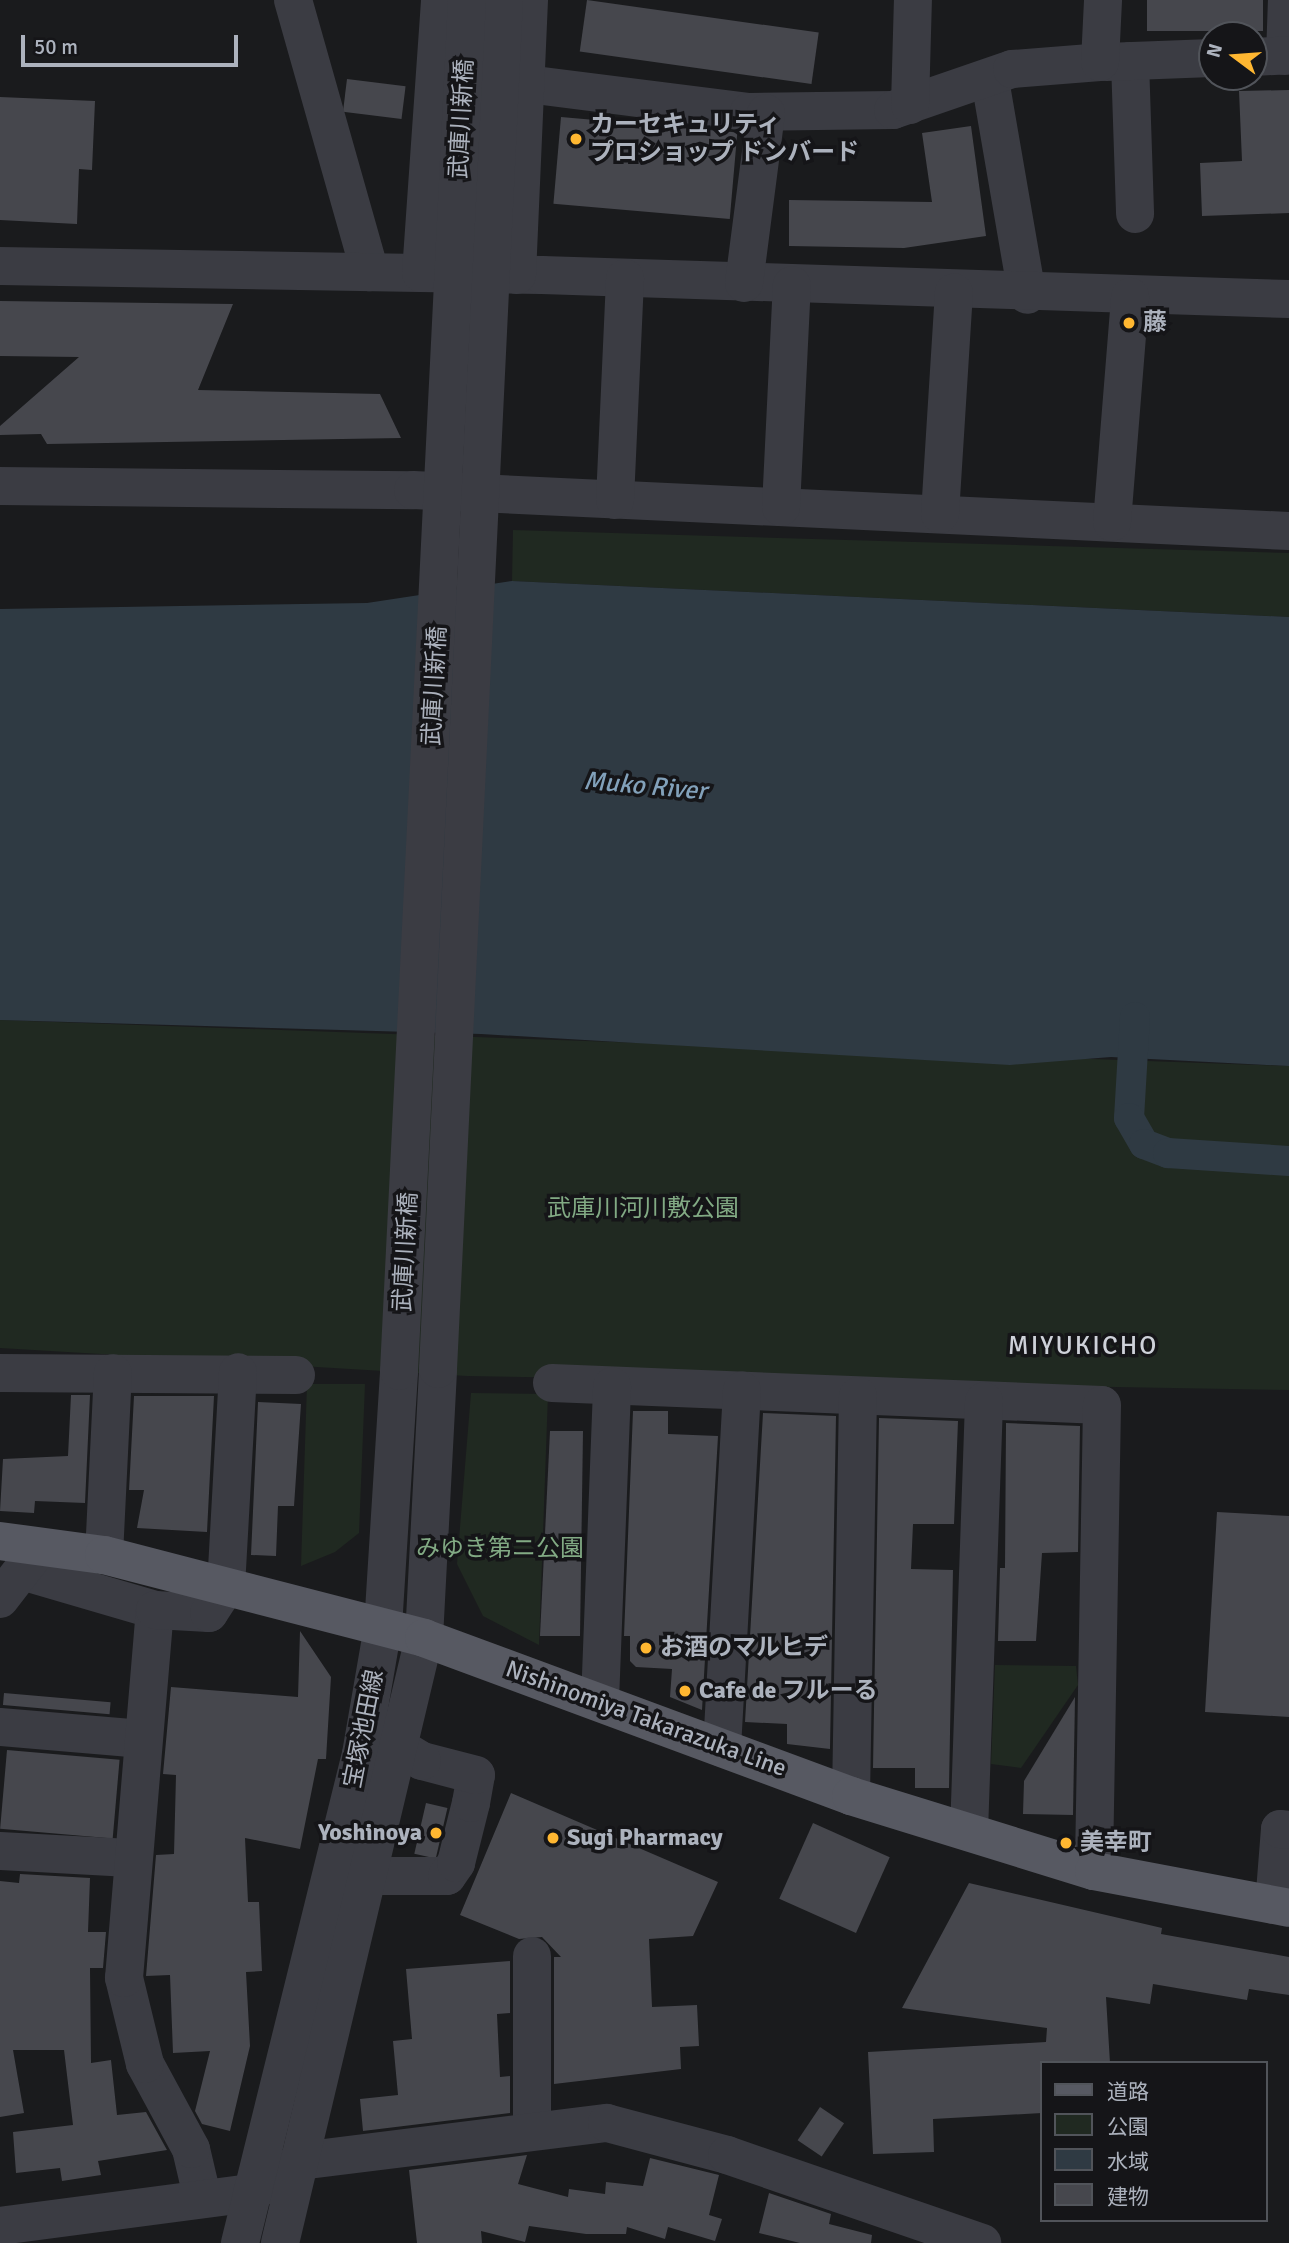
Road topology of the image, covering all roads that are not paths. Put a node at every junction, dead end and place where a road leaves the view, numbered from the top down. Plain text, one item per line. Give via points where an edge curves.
1 (293, 0) edge
2 (440, 0) edge
3 (467, 0) edge
4 (504, 0) edge
5 (530, 0) edge
6 (913, 0) edge
7 (1102, 0) edge
8 (1287, 0) edge
9 (1276, 56) edge
10 (1198, 59) edge
11 (1115, 62) junction
12 (990, 80) junction
13 (527, 84) junction
14 (910, 105) junction
15 (766, 113) junction
16 (1135, 214) dead end
17 (0, 266) edge
18 (370, 272) junction
19 (421, 273) junction
20 (517, 275) junction
21 (625, 278) junction
22 (744, 283) junction
23 (792, 285) junction
24 (954, 292) junction
25 (1027, 295) junction
26 (1130, 297) junction
27 (1289, 299) edge
28 (0, 486) edge
29 (615, 500) junction
30 (781, 507) junction
31 (940, 514) junction
32 (1112, 522) junction
33 (1289, 531) edge
34 (399, 1371) joint
35 (238, 1372) junction
36 (0, 1373) edge
37 (113, 1373) junction
38 (296, 1375) dead end
39 (552, 1383) dead end
40 (612, 1386) junction
41 (742, 1391) junction
42 (858, 1396) junction
43 (984, 1401) junction
44 (104, 1555) junction
45 (16, 1564) edge
46 (226, 1587) junction
47 (155, 1610) junction
48 (383, 1626) junction
49 (424, 1638) junction
50 (600, 1701) junction
51 (0, 1727) edge
52 (142, 1739) junction
53 (399, 1747) junction
54 (722, 1748) junction
55 (851, 1796) junction
56 (1289, 1830) edge
57 (969, 1832) junction
58 (0, 1851) edge
59 (130, 1858) junction
60 (1094, 1871) junction
61 (370, 1875) junction
62 (1282, 1906) edge
63 (532, 1956) dead end
64 (532, 2129) junction
65 (300, 2161) junction
66 (252, 2193) junction
67 (202, 2196) junction
68 (0, 2226) edge
69 (240, 2243) edge
70 (280, 2243) edge
71 (982, 2243) edge

1 - 18 street
2 - 19 street
3 - 34 street, 武庫川新橋, bridge
4 - 49 street, 武庫川新橋, bridge
5 - 13 street
6 - 14 street
7 - 11 street
8 - 9 street
10 - 11 street
11 - 12 street via 1012,69
11 - 16 street
12 - 14 street
12 - 25 street
13 - 15 street
13 - 20 street
14 - 15 street
15 - 22 street
17 - 18 street
18 - 19 street
19 - 20 street
20 - 21 street
21 - 22 street
21 - 29 street
22 - 23 street
23 - 24 street
23 - 30 street
24 - 25 street
24 - 31 street
25 - 26 street
26 - 27 street
26 - 32 street
28 - 29 street via 413,490
29 - 30 street
30 - 31 street
31 - 32 street
32 - 33 street
34 - 48 street, 宝塚池田線
35 - 37 street
35 - 38 street
35 - 46 street
36 - 37 street
37 - 44 street
39 - 40 street
40 - 41 street
40 - 50 street
41 - 42 street
41 - 54 street
42 - 43 street
42 - 55 street
43 - 57 street
43 - 60 street via 1102,1405
44 - 45 main road, Nishinomiya Takarazuka Line
44 - 46 main road, Nishinomiya Takarazuka Line
45 - 47 street
46 - 47 street via 209,1613
46 - 48 main road, Nishinomiya Takarazuka Line
47 - 52 street
48 - 49 main road, Nishinomiya Takarazuka Line
48 - 66 street, 宝塚池田線 via 331,1886
49 - 50 main road, Nishinomiya Takarazuka Line
49 - 53 street, 武庫川新橋
50 - 54 main road, Nishinomiya Takarazuka Line
51 - 52 street
52 - 59 street
53 - 61 street, 武庫川新橋
53 - 61 street via 422,1761 476,1775 471,1803 456,1863 447,1876
54 - 55 main road, Nishinomiya Takarazuka Line
55 - 57 main road, Nishinomiya Takarazuka Line
56 - 62 street via 1280,1829
57 - 60 main road, Nishinomiya Takarazuka Line
58 - 59 street
59 - 67 street via 124,1978 145,2064 191,2149
60 - 62 main road, Nishinomiya Takarazuka Line
61 - 65 street, 武庫川新橋
63 - 64 street
64 - 65 street
64 - 71 street via 607,2123 727,2155
65 - 66 street
65 - 70 street, 武庫川新橋
66 - 67 street
66 - 69 street, 宝塚池田線
67 - 68 street

